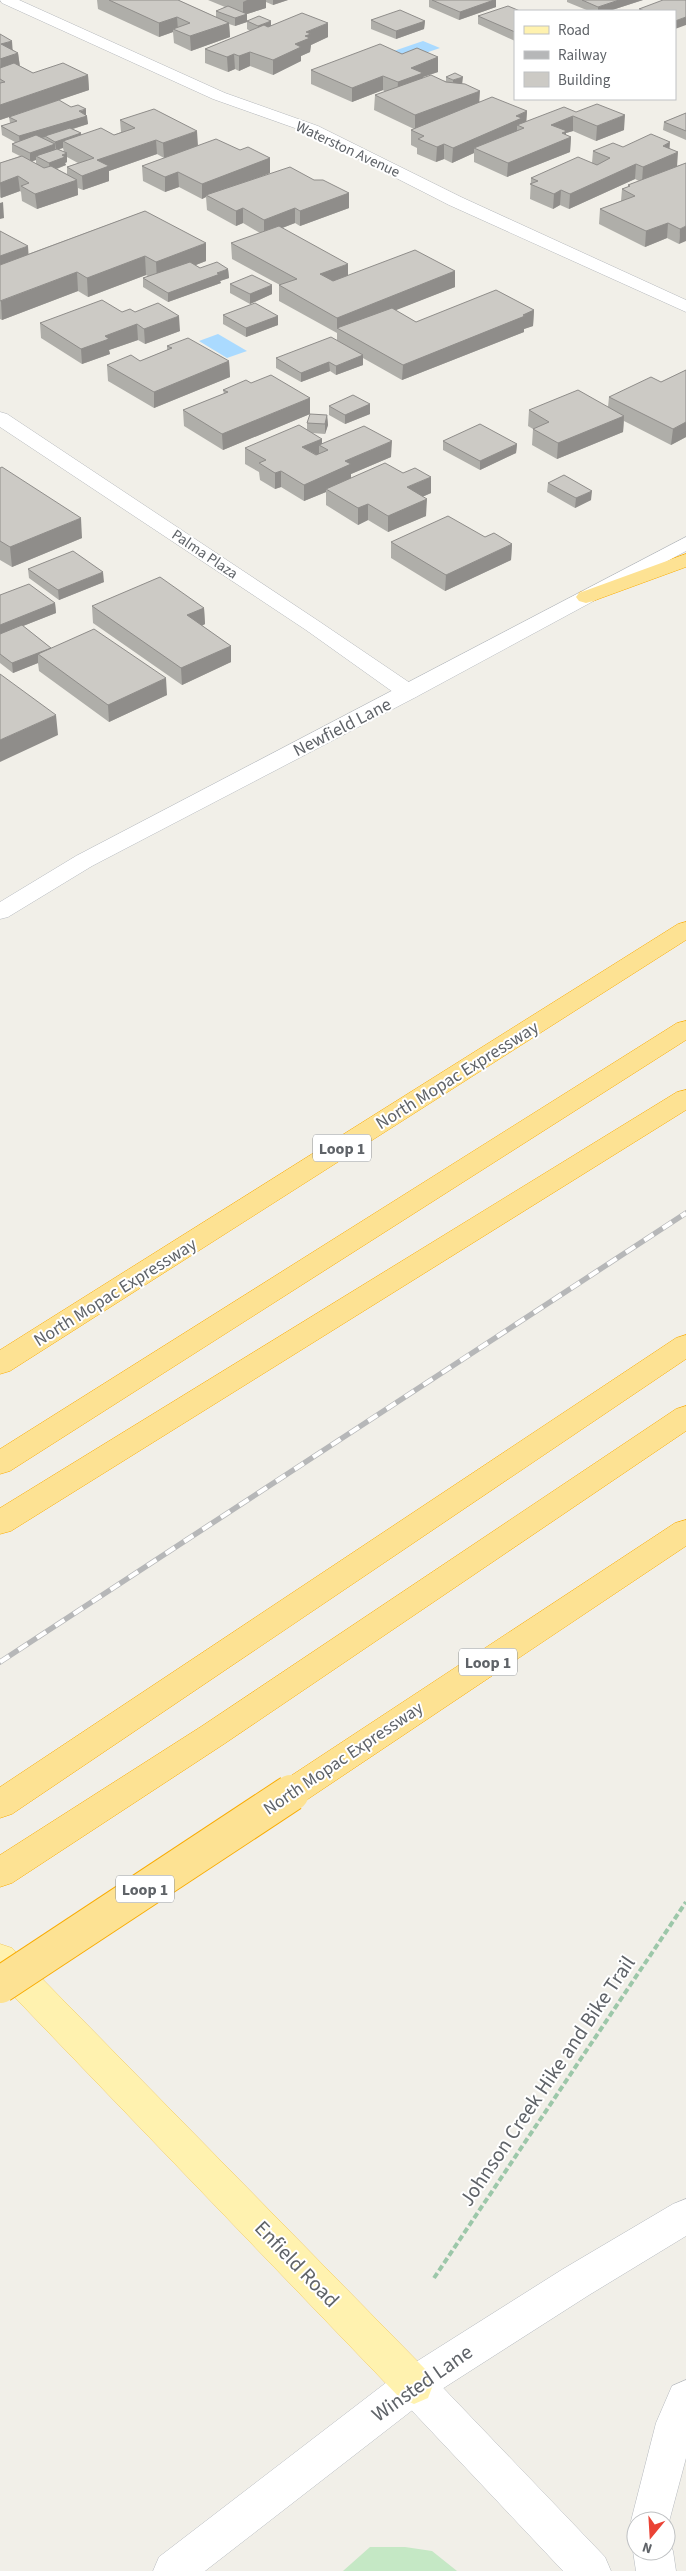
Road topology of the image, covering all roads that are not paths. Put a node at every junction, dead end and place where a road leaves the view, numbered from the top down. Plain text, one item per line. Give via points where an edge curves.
1 (7, 0) edge
2 (46, 0) edge
3 (23, 8) junction
4 (686, 307) edge
5 (0, 418) edge
6 (686, 543) edge
7 (686, 560) edge
8 (586, 597) junction
9 (408, 692) junction
10 (0, 912) edge
11 (685, 929) edge
12 (686, 1029) edge
13 (686, 1098) edge
14 (686, 1345) edge
15 (0, 1364) edge
16 (686, 1417) edge
17 (0, 1463) edge
18 (0, 1523) edge
19 (686, 1531) edge
20 (0, 1804) edge
21 (0, 1873) edge
22 (0, 1959) edge
23 (0, 1984) edge
24 (686, 2216) edge
25 (414, 2385) junction
26 (686, 2399) edge
27 (653, 2511) edge
28 (173, 2571) edge
29 (591, 2571) edge

1 - 3 street, Waterston Avenue
2 - 3 street
3 - 4 street, Waterston Avenue via 219,96 312,129 455,201
5 - 9 street, Palma Plaza
6 - 8 street, Newfield Lane
7 - 8 highway
8 - 9 street, Newfield Lane
9 - 10 street, Newfield Lane via 84,861
11 - 15 highway, North Mopac Expressway / Loop 1
12 - 17 highway
13 - 18 highway
14 - 20 highway
16 - 21 highway via 213,1735
19 - 23 highway, North Mopac Expressway / Loop 1, bridge
22 - 25 main road, Enfield Road
24 - 25 street, Winsted Lane
25 - 28 street, Winsted Lane
25 - 29 street, Enfield Road
26 - 27 street via 675,2423

